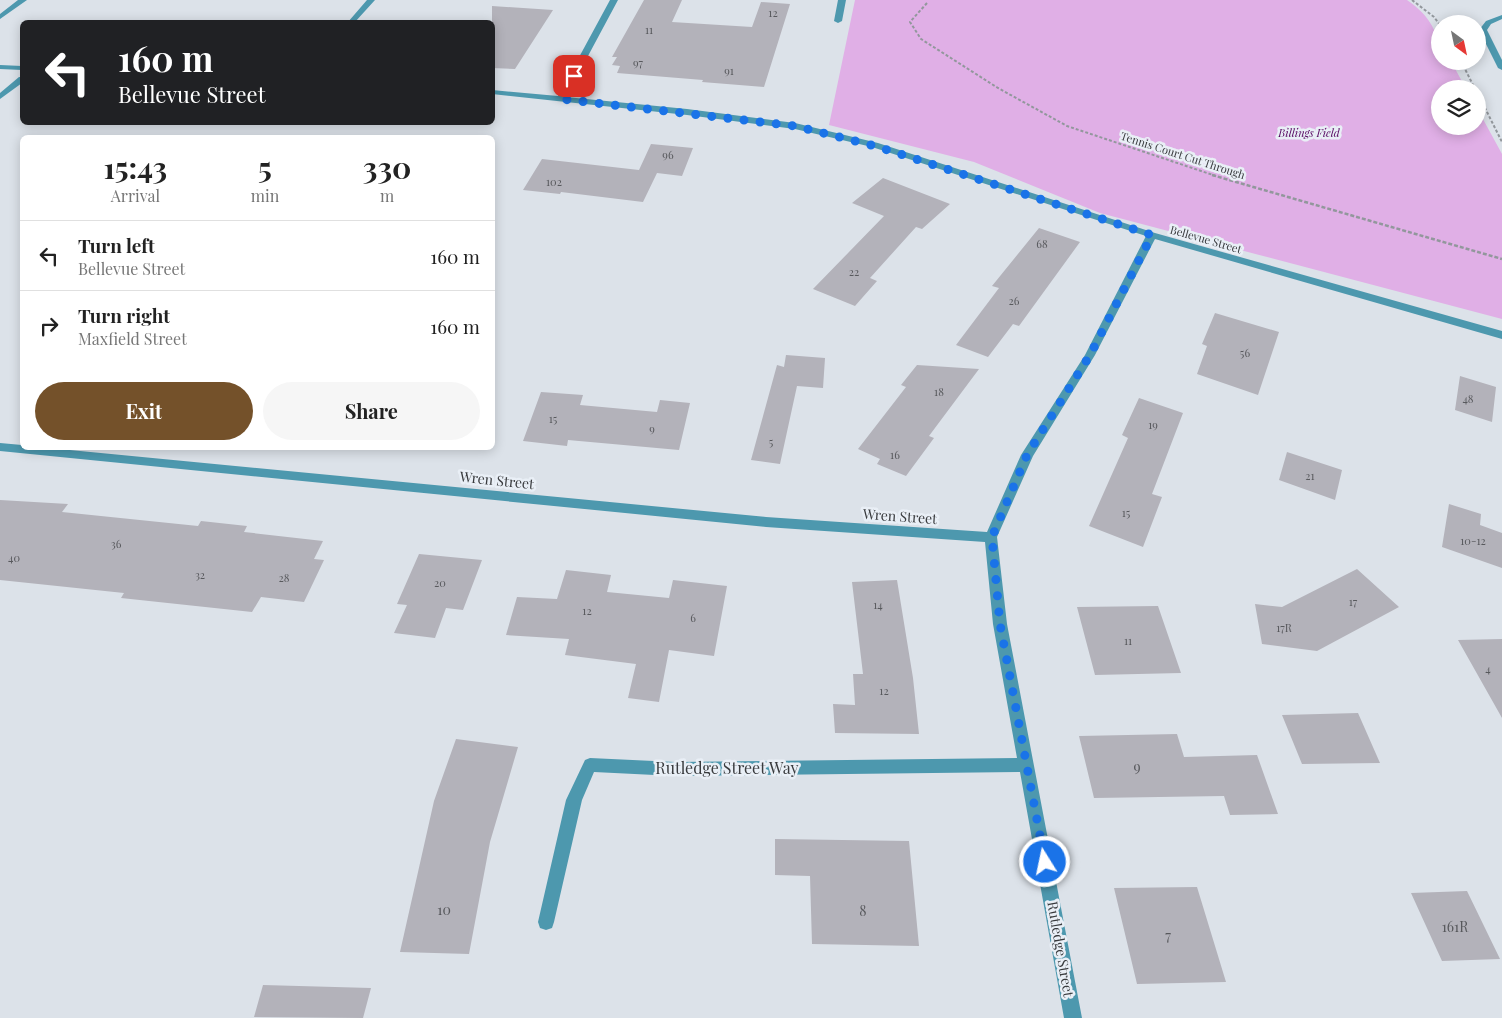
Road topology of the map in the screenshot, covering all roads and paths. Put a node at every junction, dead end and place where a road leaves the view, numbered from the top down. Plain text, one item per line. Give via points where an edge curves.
1 (23, 0) edge
2 (371, 0) edge
3 (614, 0) edge
4 (842, 0) edge
5 (1412, 0) edge
6 (927, 2) dead end
7 (1431, 15) edge
8 (0, 17) edge
9 (1502, 17) edge
10 (353, 20) edge
11 (838, 22) dead end
12 (0, 67) edge
13 (20, 68) edge
14 (1502, 68) edge
15 (20, 80) edge
16 (495, 92) edge
17 (0, 98) edge
18 (561, 99) junction
19 (1486, 110) edge
20 (1502, 142) edge
21 (1152, 235) junction
22 (1502, 259) edge
23 (1502, 335) edge
24 (0, 447) edge
25 (20, 449) edge
26 (31, 450) edge
27 (992, 537) junction
28 (1027, 765) junction
29 (546, 922) dead end
30 (1073, 1018) edge

1 - 8 street
2 - 10 street
3 - 18 street
4 - 11 street
5 - 7 path
6 - 22 path, Tennis Court Cut Through via 910,22 920,39 1067,126 1215,176
9 - 14 street via 1484,25 1483,30
12 - 13 street
15 - 17 street
16 - 18 street, Bellevue Street
18 - 21 street, Bellevue Street via 795,126 875,146
19 - 20 path
21 - 23 street, Bellevue Street
21 - 27 street, Rutledge Street via 1090,355 1027,455
24 - 25 street, Wren Street
26 - 27 street, Wren Street via 766,522
27 - 28 street, Rutledge Street via 1000,624
28 - 29 street, Rutledge Street Way via 685,768 590,765 574,800
28 - 30 street, Rutledge Street

